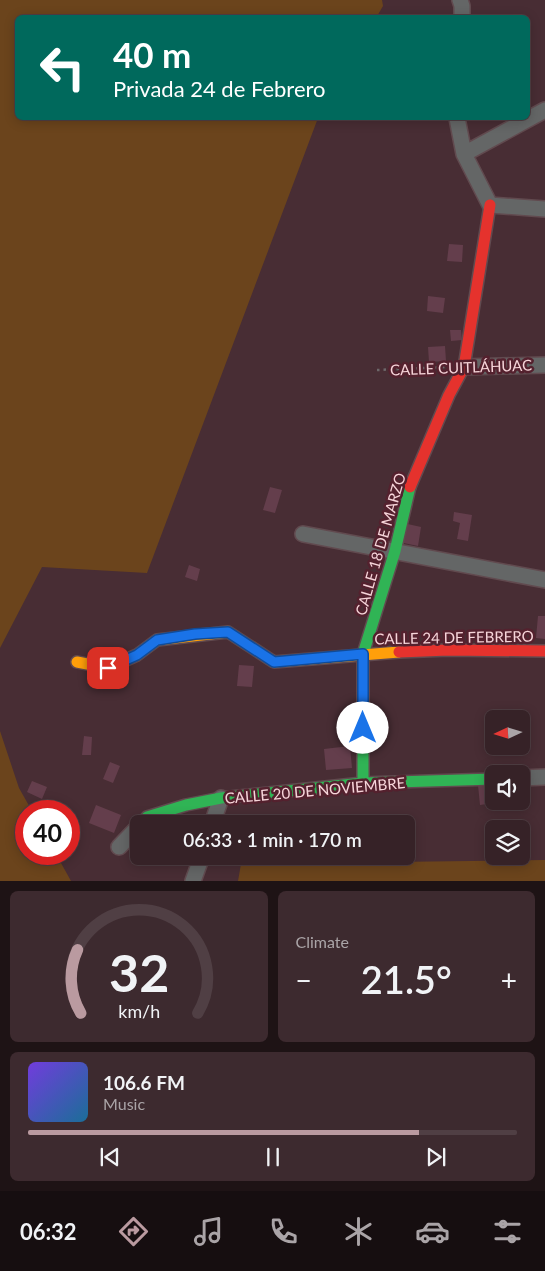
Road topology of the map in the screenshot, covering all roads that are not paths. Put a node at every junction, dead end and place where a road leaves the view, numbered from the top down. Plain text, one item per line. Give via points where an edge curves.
1 (460, 0) edge
2 (462, 15) edge
3 (545, 110) edge
4 (530, 118) edge
5 (457, 120) edge
6 (527, 120) edge
7 (464, 154) junction
8 (490, 205) junction
9 (545, 209) edge
10 (545, 364) edge
11 (464, 367) junction
12 (303, 534) dead end
13 (395, 551) junction
14 (545, 580) edge
15 (545, 651) edge
16 (363, 654) junction
17 (77, 662) dead end
18 (545, 777) edge
19 (530, 778) edge
20 (485, 779) edge
21 (363, 783) junction
22 (221, 798) junction
23 (156, 815) edge
24 (215, 815) edge
25 (130, 835) edge
26 (119, 847) dead end
27 (199, 865) edge
28 (193, 881) edge

1 - 2 street
3 - 4 street
5 - 7 street
6 - 7 street
7 - 8 street
8 - 9 street
8 - 11 street, CALLE 18 DE MARZO
10 - 11 street, CALLE CUITLÁHUAC
11 - 13 street, CALLE 18 DE MARZO via 441,412 407,494
12 - 13 street
13 - 14 street
13 - 16 street, CALLE 18 DE MARZO
15 - 16 street, CALLE 24 DE FEBRERO via 448,650
16 - 17 street, CALLE 24 DE FEBRERO via 274,662 228,632 157,640 137,655 108,668
16 - 21 street, CALLE 18 DE MARZO
18 - 19 street
20 - 21 street, CALLE 20 DE NOVIEMBRE
21 - 22 street, CALLE 20 DE NOVIEMBRE
22 - 23 street, CALLE 20 DE NOVIEMBRE
22 - 24 street
25 - 26 street, CALLE 20 DE NOVIEMBRE
27 - 28 street

